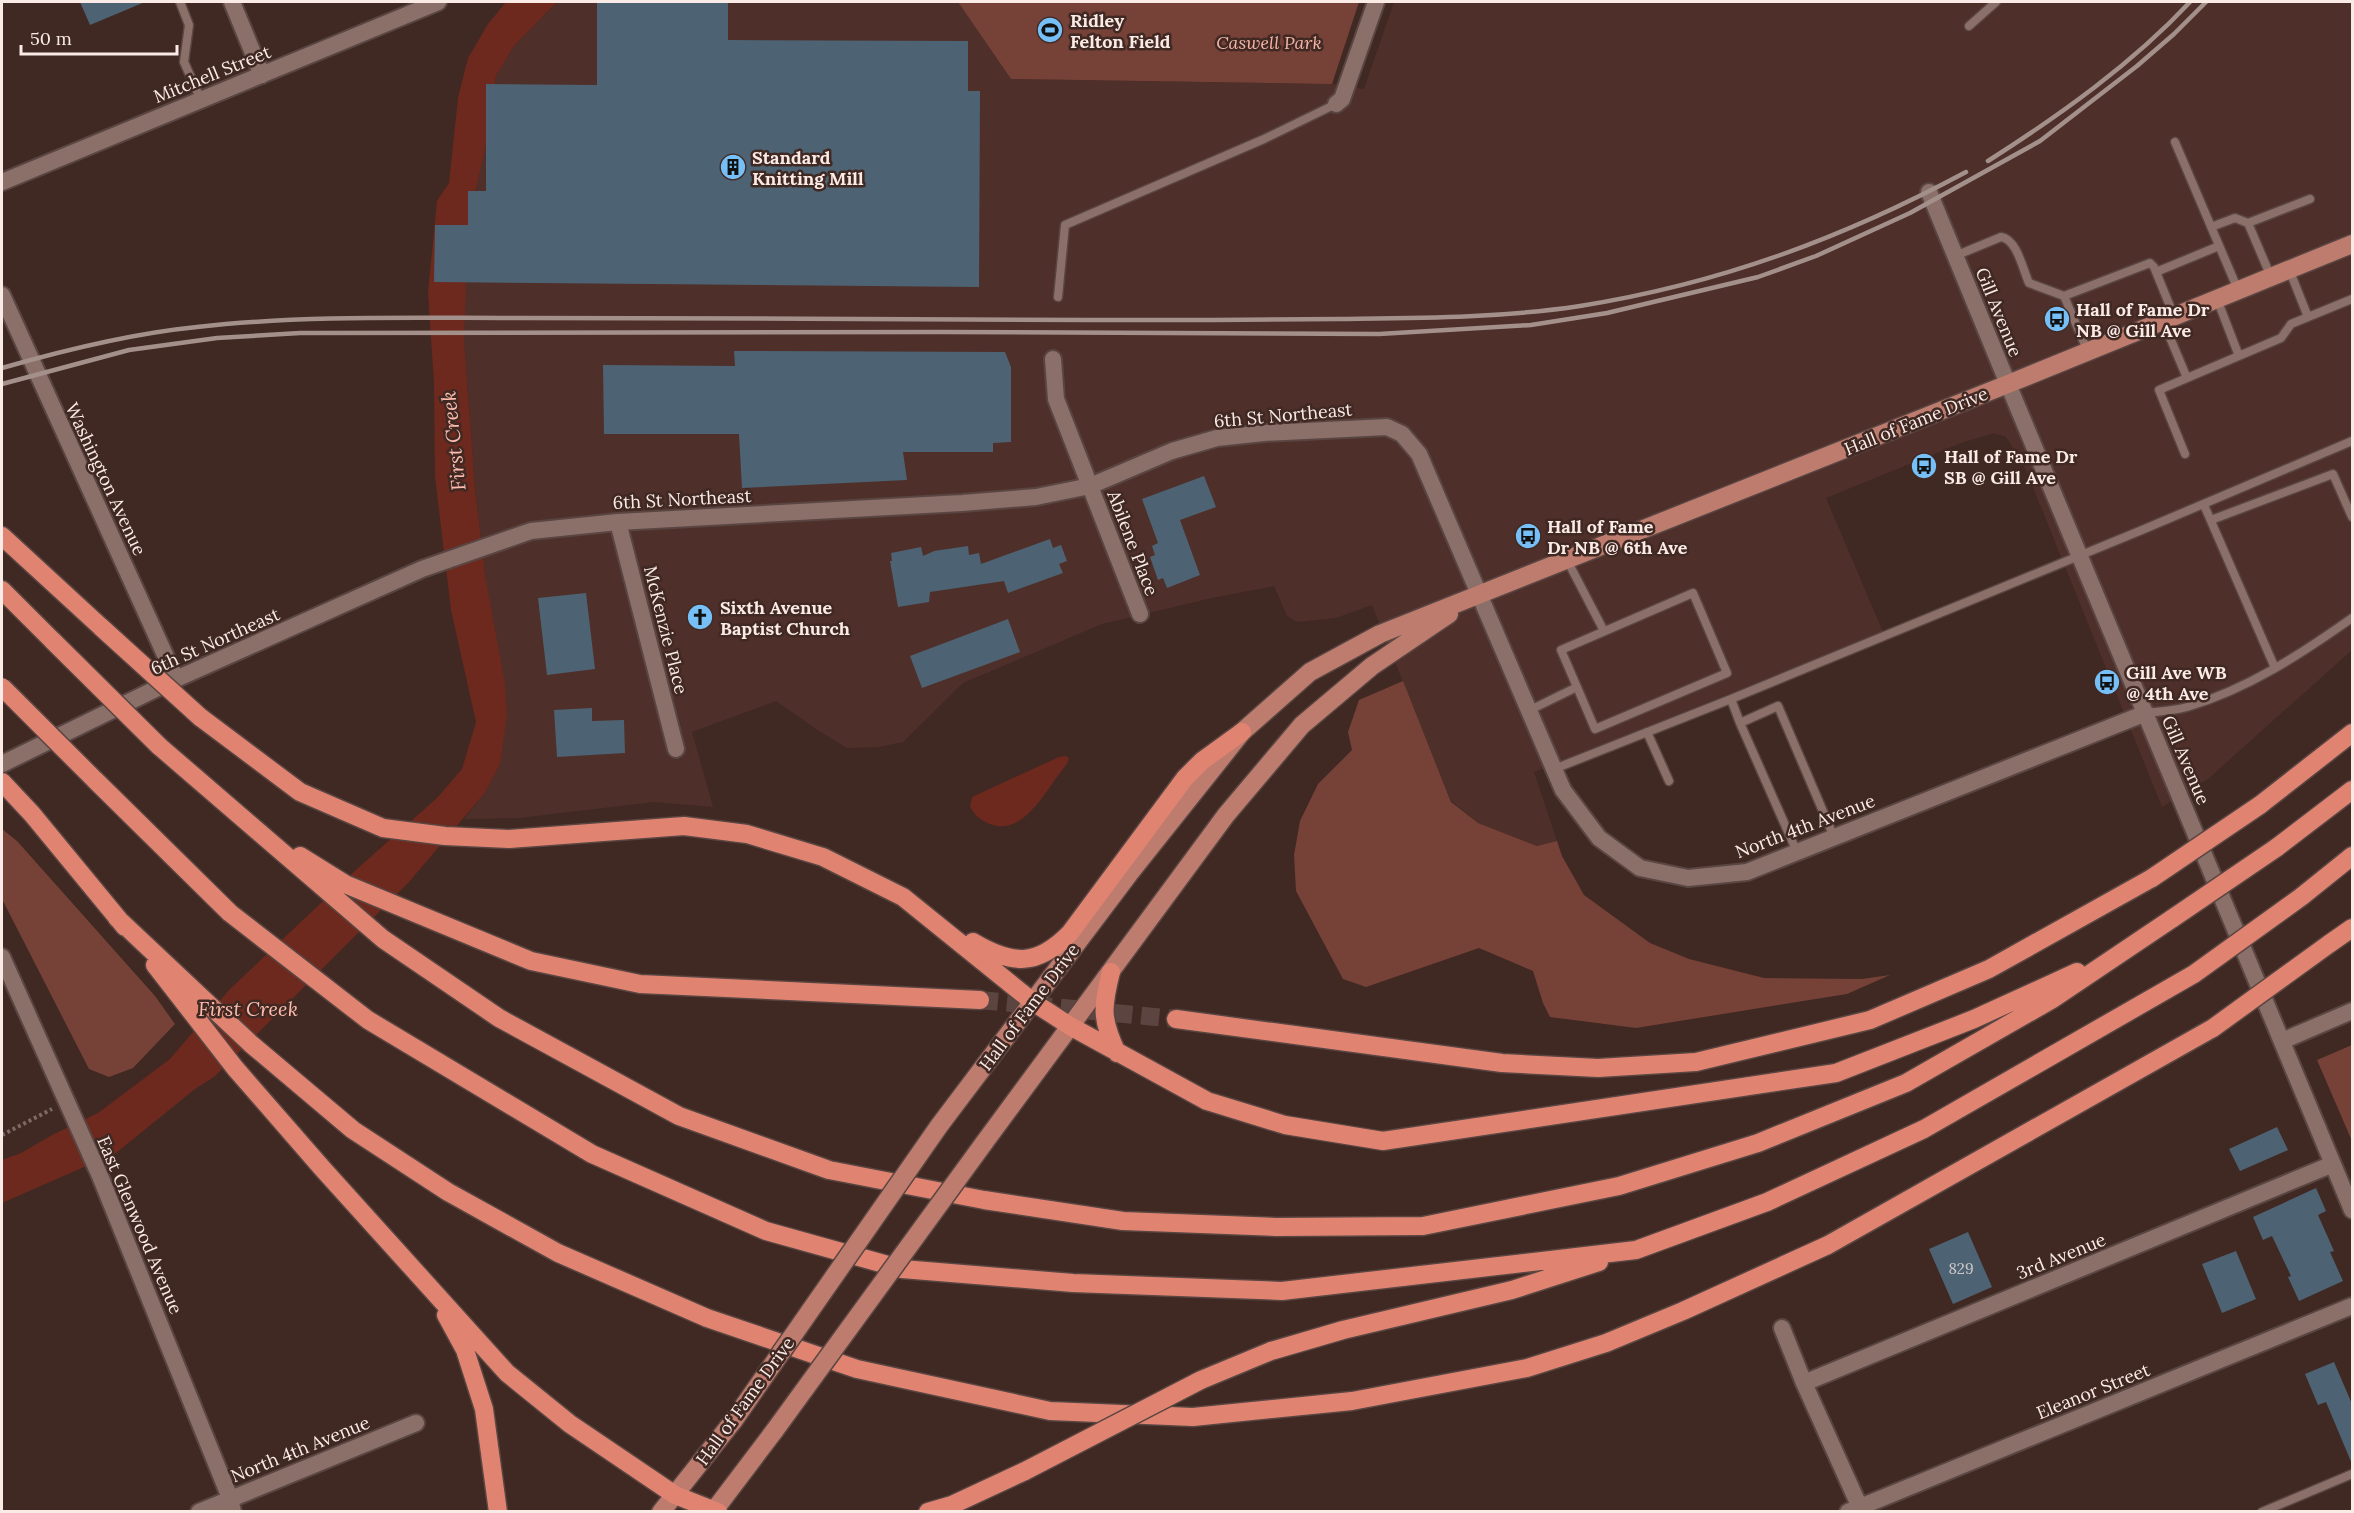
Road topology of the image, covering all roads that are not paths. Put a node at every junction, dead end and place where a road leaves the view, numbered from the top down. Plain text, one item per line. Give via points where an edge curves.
1 (180, 2) edge
2 (232, 2) edge
3 (438, 2) edge
4 (1376, 2) edge
5 (1996, 2) edge
6 (1969, 26) dead end
7 (262, 75) junction
8 (201, 100) junction
9 (1336, 104) joint
10 (2175, 142) dead end
11 (2, 182) edge
12 (1929, 192) dead end
13 (2310, 199) dead end
14 (2248, 223) junction
15 (2211, 227) junction
16 (2352, 244) edge
17 (2219, 246) junction
18 (1955, 256) junction
19 (2289, 269) junction
20 (2156, 272) junction
21 (2271, 277) junction
22 (2238, 290) junction
23 (2, 295) edge
24 (2064, 296) junction
25 (1058, 297) dead end
26 (2217, 299) junction
27 (2352, 299) edge
28 (2308, 317) junction
29 (2169, 318) junction
30 (2088, 352) junction
31 (2239, 356) junction
32 (1053, 359) dead end
33 (2187, 378) junction
34 (2008, 384) junction
35 (1402, 434) joint
36 (2352, 441) edge
37 (2185, 454) dead end
38 (1090, 486) junction
39 (2204, 504) junction
40 (2352, 517) edge
41 (2211, 520) junction
42 (618, 522) junction
43 (2, 536) edge
44 (2080, 556) junction
45 (1567, 560) junction
46 (2, 590) edge
47 (1478, 595) junction
48 (1140, 614) dead end
49 (2352, 618) edge
50 (1604, 631) junction
51 (2275, 668) junction
52 (176, 679) junction
53 (2, 687) edge
54 (1577, 687) junction
55 (1731, 699) junction
56 (1528, 711) junction
57 (2146, 713) junction
58 (1740, 723) junction
59 (1242, 732) junction
60 (1647, 732) junction
61 (2352, 733) edge
62 (676, 748) dead end
63 (2, 764) edge
64 (1554, 769) junction
65 (1669, 780) dead end
66 (2, 782) edge
67 (2352, 790) edge
68 (249, 825) junction
69 (1834, 837) junction
70 (1797, 852) junction
71 (2352, 856) edge
72 (922, 912) junction
73 (117, 918) junction
74 (2352, 928) edge
75 (2119, 953) junction
76 (2, 957) edge
77 (1111, 972) junction
78 (980, 1000) tunnel mouth
79 (1033, 1002) junction
80 (2352, 1011) edge
81 (1176, 1019) tunnel mouth
82 (1070, 1026) junction
83 (2282, 1041) junction
84 (1117, 1053) junction
85 (2333, 1164) junction
86 (2352, 1210) edge
87 (1636, 1250) junction
88 (430, 1287) junction
89 (2352, 1306) edge
90 (1782, 1328) dead end
91 (1804, 1383) junction
92 (416, 1423) dead end
93 (2352, 1474) edge
94 (675, 1495) junction
95 (232, 1505) edge
96 (946, 1508) edge
97 (1857, 1510) edge
98 (715, 1511) edge
99 (199, 1512) edge
100 (498, 1512) edge
101 (662, 1512) edge
102 (928, 1512) edge
103 (2262, 1512) edge

1 - 8 lane via 189,25 184,62
2 - 7 street
3 - 7 street, Mitchell Street
4 - 9 street via 1342,99
5 - 6 lane
7 - 8 street, Mitchell Street
8 - 11 street, Mitchell Street
9 - 25 lane via 1065,225
10 - 15 lane
12 - 18 street, Gill Avenue
13 - 14 lane
14 - 15 lane via 2235,218
14 - 21 lane
15 - 17 lane
16 - 19 main road, Hall of Fame Drive
17 - 20 lane
17 - 22 lane
18 - 24 lane via 2006,238 2012,243 2029,283
18 - 34 street, Gill Avenue
19 - 21 main road, Hall of Fame Drive
19 - 28 lane
20 - 24 lane via 2150,263 2145,263
20 - 29 lane
21 - 22 main road, Hall of Fame Drive
22 - 26 main road, Hall of Fame Drive
23 - 52 street, Washington Avenue
24 - 30 lane
26 - 29 main road, Hall of Fame Drive
26 - 31 lane
27 - 28 lane
28 - 31 lane via 2291,324 2281,338
29 - 30 main road, Hall of Fame Drive
29 - 33 lane
30 - 34 main road, Hall of Fame Drive
31 - 33 lane
32 - 38 street, Abilene Place via 1056,399
33 - 37 lane via 2159,390
34 - 44 street, Gill Avenue
34 - 45 main road, Hall of Fame Drive
35 - 38 street, 6th St Northeast via 1387,427 1217,438 1172,451
35 - 47 street, North 4th Avenue via 1419,454
36 - 39 lane
38 - 42 street, 6th St Northeast via 1036,497 962,503
38 - 48 street, Abilene Place
39 - 41 lane
39 - 44 lane
40 - 41 lane via 2333,474
41 - 51 lane
42 - 52 street, 6th St Northeast via 531,531 422,569
42 - 62 street, McKenzie Place
43 - 72 highway, bridge via 200,717 300,792 383,828 509,839 684,826 747,834 823,857 903,897
44 - 55 lane
44 - 57 street, Gill Avenue
45 - 47 main road, Hall of Fame Drive
45 - 50 lane
46 - 68 highway, bridge via 159,746
47 - 56 street, North 4th Avenue
47 - 59 main road, Hall of Fame Drive via 1380,634 1310,672
47 - 77 main road, Hall of Fame Drive via 1372,666 1302,725 1226,815
49 - 51 lane
50 - 54 lane via 1561,650
50 - 54 lane via 1693,593 1726,673 1595,729
51 - 57 lane via 2185,708
52 - 63 street, 6th St Northeast
53 - 87 highway, bridge via 230,913 368,1020 592,1154 766,1230 902,1269 1073,1283 1282,1291
54 - 56 lane
55 - 58 lane
55 - 60 lane
56 - 64 street, North 4th Avenue
57 - 69 street, North 4th Avenue
57 - 83 street, Gill Avenue
58 - 69 lane via 1778,706
58 - 70 lane
59 - 72 highway via 1185,778 1070,933 1047,953 1018,960 1004,958
59 - 79 main road, Hall of Fame Drive
60 - 64 lane
60 - 65 lane
61 - 81 highway, bridge via 2260,804 2152,878 1989,969 1870,1020 1696,1062 1598,1068 1502,1063
64 - 70 street, North 4th Avenue via 1563,790 1599,838 1640,868 1688,878 1747,872
66 - 73 highway
67 - 75 highway, bridge via 2276,848
68 - 75 highway via 383,939 486,1010 679,1116 829,1170 984,1200 1123,1221 1276,1227 1423,1226 1619,1186 1758,1143 1906,1083 2051,1000
68 - 78 highway via 345,884 531,961 640,984
69 - 70 street, North 4th Avenue
71 - 87 highway, bridge via 2194,975 1924,1130 1767,1202
72 - 79 highway
73 - 74 highway, bridge via 251,1044 352,1130 448,1192 558,1253 718,1322 857,1369 1050,1411 1193,1417 1352,1401 1527,1368 1606,1343 1683,1311 1828,1245 2213,1028
73 - 88 highway via 235,1068
75 - 84 highway via 1974,1019 1836,1073 1383,1141 1285,1125 1207,1101
76 - 95 street, East Glenwood Avenue via 100,1176
77 - 82 main road, Hall of Fame Drive
77 - 84 highway via 1104,1000 1105,1019
79 - 82 highway
79 - 94 main road, Hall of Fame Drive, bridge via 939,1126 734,1420
80 - 83 street
82 - 84 highway
82 - 98 main road, Hall of Fame Drive, bridge
83 - 85 street, Gill Avenue
85 - 86 street, Gill Avenue
85 - 91 street, 3rd Avenue
87 - 96 highway, bridge via 1512,1290 1271,1351 1201,1380
88 - 94 highway via 507,1374 570,1424
88 - 100 highway via 465,1350 484,1409
89 - 97 street, Eleanor Street
90 - 91 street
91 - 97 street
92 - 95 street, North 4th Avenue
93 - 103 lane
94 - 98 highway
94 - 101 main road, Hall of Fame Drive
95 - 99 street, North 4th Avenue
96 - 102 highway

